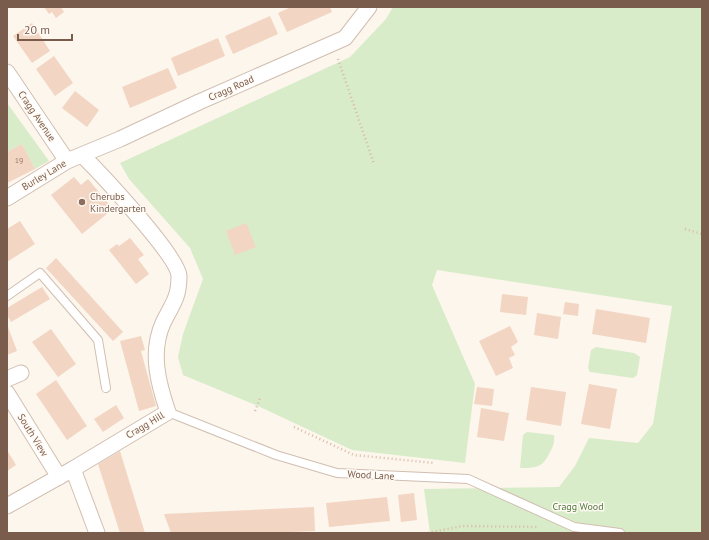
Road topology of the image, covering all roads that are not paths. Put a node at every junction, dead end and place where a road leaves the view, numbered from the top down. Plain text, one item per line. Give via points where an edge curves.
1 (369, 7) edge
2 (7, 72) edge
3 (83, 156) junction
4 (67, 161) junction
5 (7, 198) edge
6 (7, 296) edge
7 (106, 388) dead end
8 (8, 394) edge
9 (168, 412) junction
10 (73, 469) junction
11 (59, 477) junction
12 (7, 506) edge
13 (97, 533) edge
14 (620, 533) edge

1 - 3 street, Cragg Road via 345,38
2 - 4 street, Cragg Avenue
3 - 4 street, Burley Lane
3 - 9 street, Cragg Hill via 164,248 179,274 177,299 163,324 156,344 156,368
4 - 5 street, Burley Lane
6 - 7 lane via 40,273 98,340
8 - 11 street, South View
9 - 10 street, Cragg Hill
9 - 14 lane, Wood Lane via 276,454 337,473 468,479 574,527
10 - 11 street, Cragg Hill
10 - 13 street
11 - 12 street, Cragg Hill

